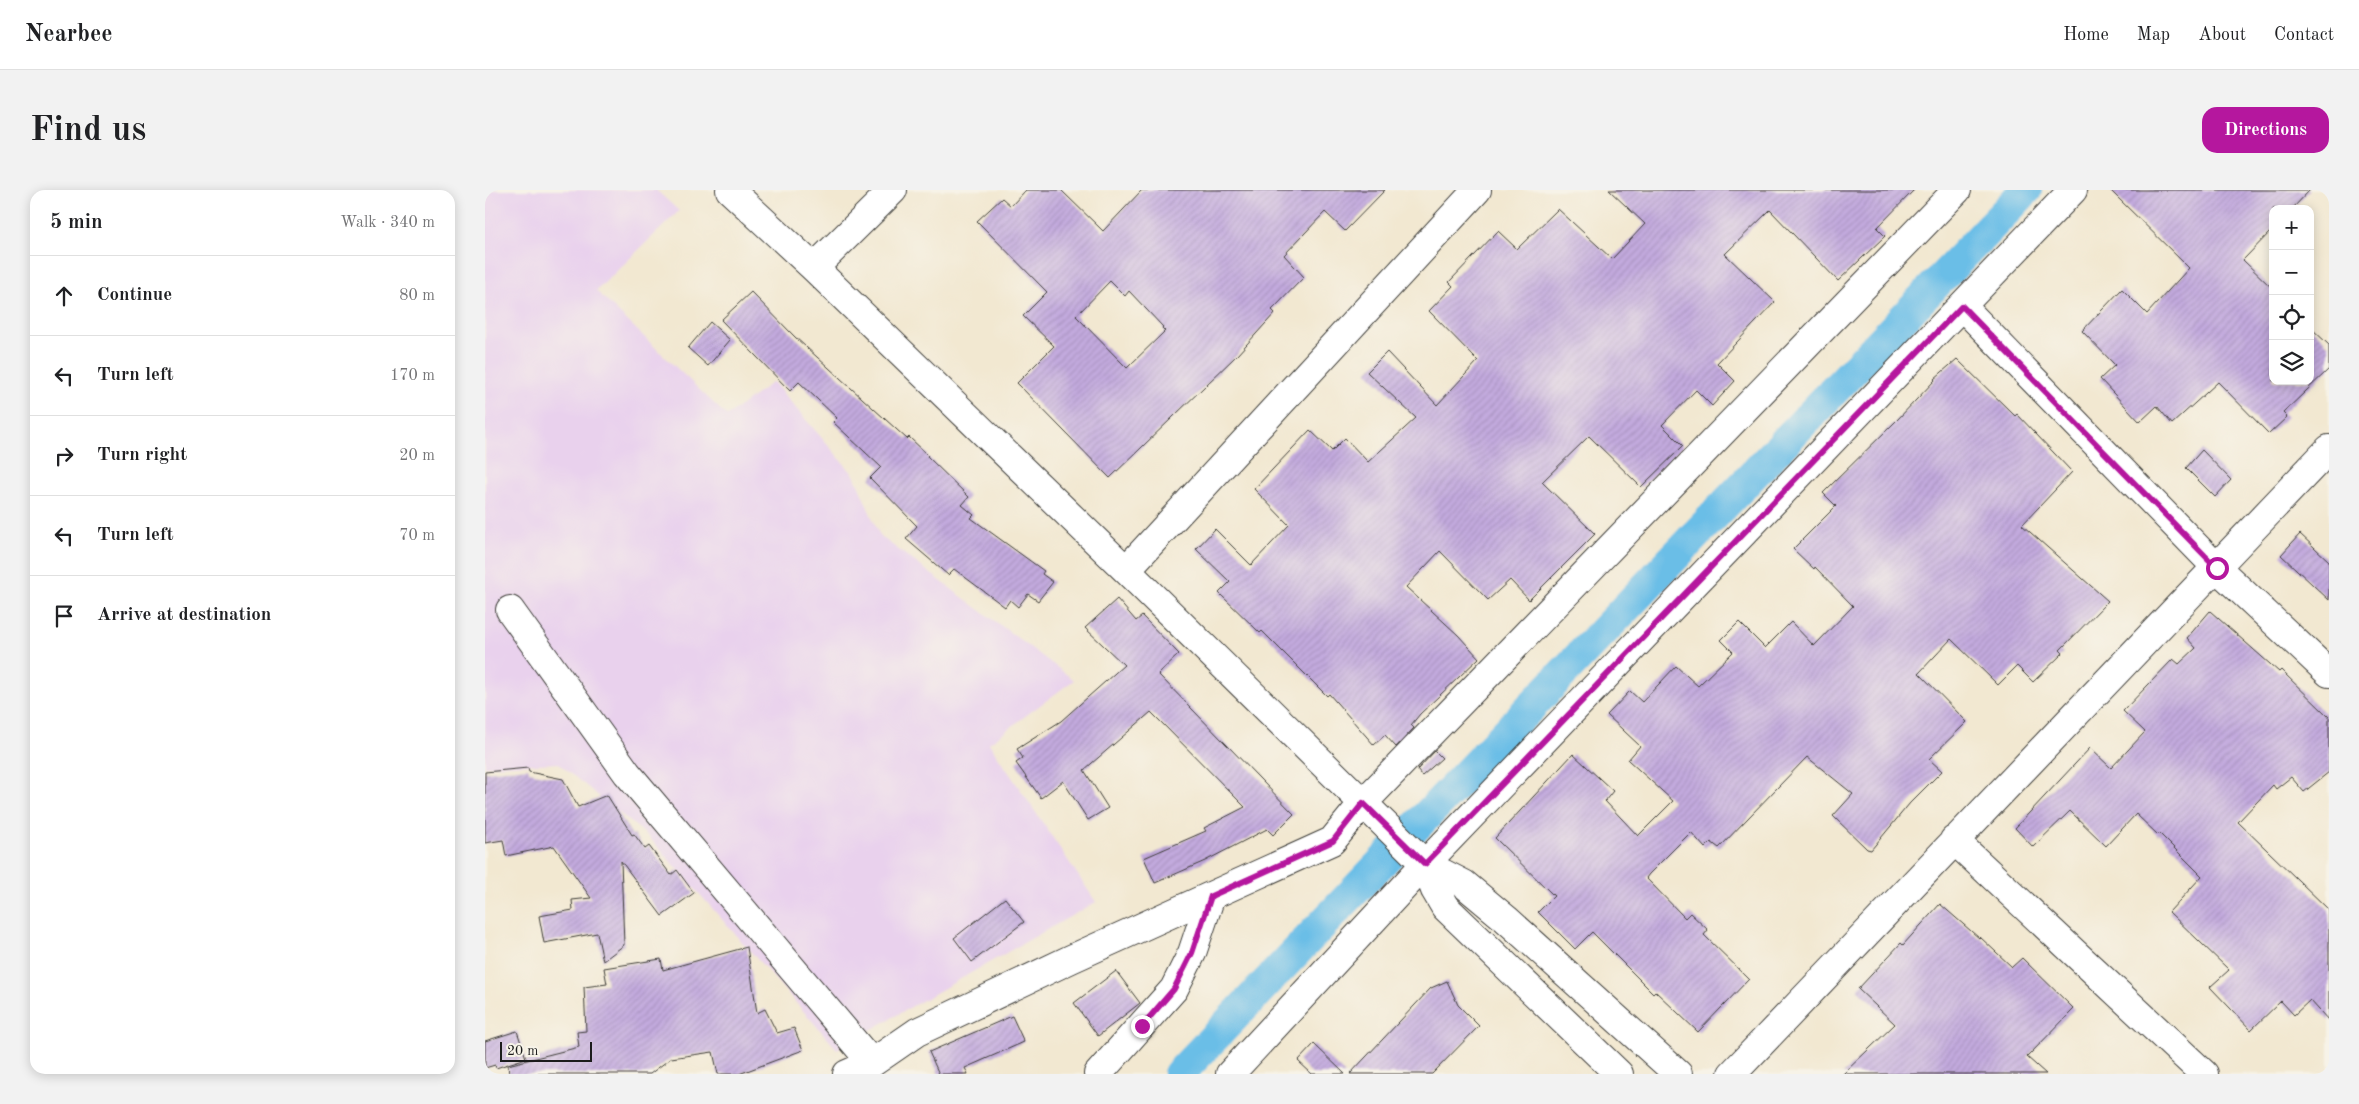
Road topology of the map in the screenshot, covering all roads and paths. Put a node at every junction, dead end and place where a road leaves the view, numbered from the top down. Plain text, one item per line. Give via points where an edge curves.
1 (730, 190) edge
2 (893, 190) edge
3 (1477, 190) edge
4 (1957, 190) edge
5 (2073, 190) edge
6 (814, 268) junction
7 (1962, 306) junction
8 (2329, 449) edge
9 (2217, 568) junction
10 (1125, 570) junction
11 (510, 610) dead end
12 (2329, 673) edge
13 (1363, 803) junction
14 (1955, 840) junction
15 (1420, 858) junction
16 (1211, 896) junction
17 (872, 1063) junction
18 (847, 1074) edge
19 (1098, 1074) edge
20 (1230, 1074) edge
21 (1619, 1074) edge
22 (1678, 1074) edge
23 (1732, 1074) edge
24 (2204, 1074) edge

1 - 6 street
2 - 6 street
3 - 10 street
4 - 13 street
5 - 7 street
6 - 10 street
7 - 9 street
7 - 15 street
8 - 9 street
9 - 12 street
9 - 14 street
10 - 13 street
11 - 17 street via 627,773
13 - 15 street
13 - 16 street via 1333,841
14 - 23 street
14 - 24 street
15 - 20 street
15 - 21 street via 1445,907
15 - 22 street via 1456,879 1492,908
16 - 17 street via 917,1032
16 - 19 street via 1192,953 1174,989
17 - 18 street

